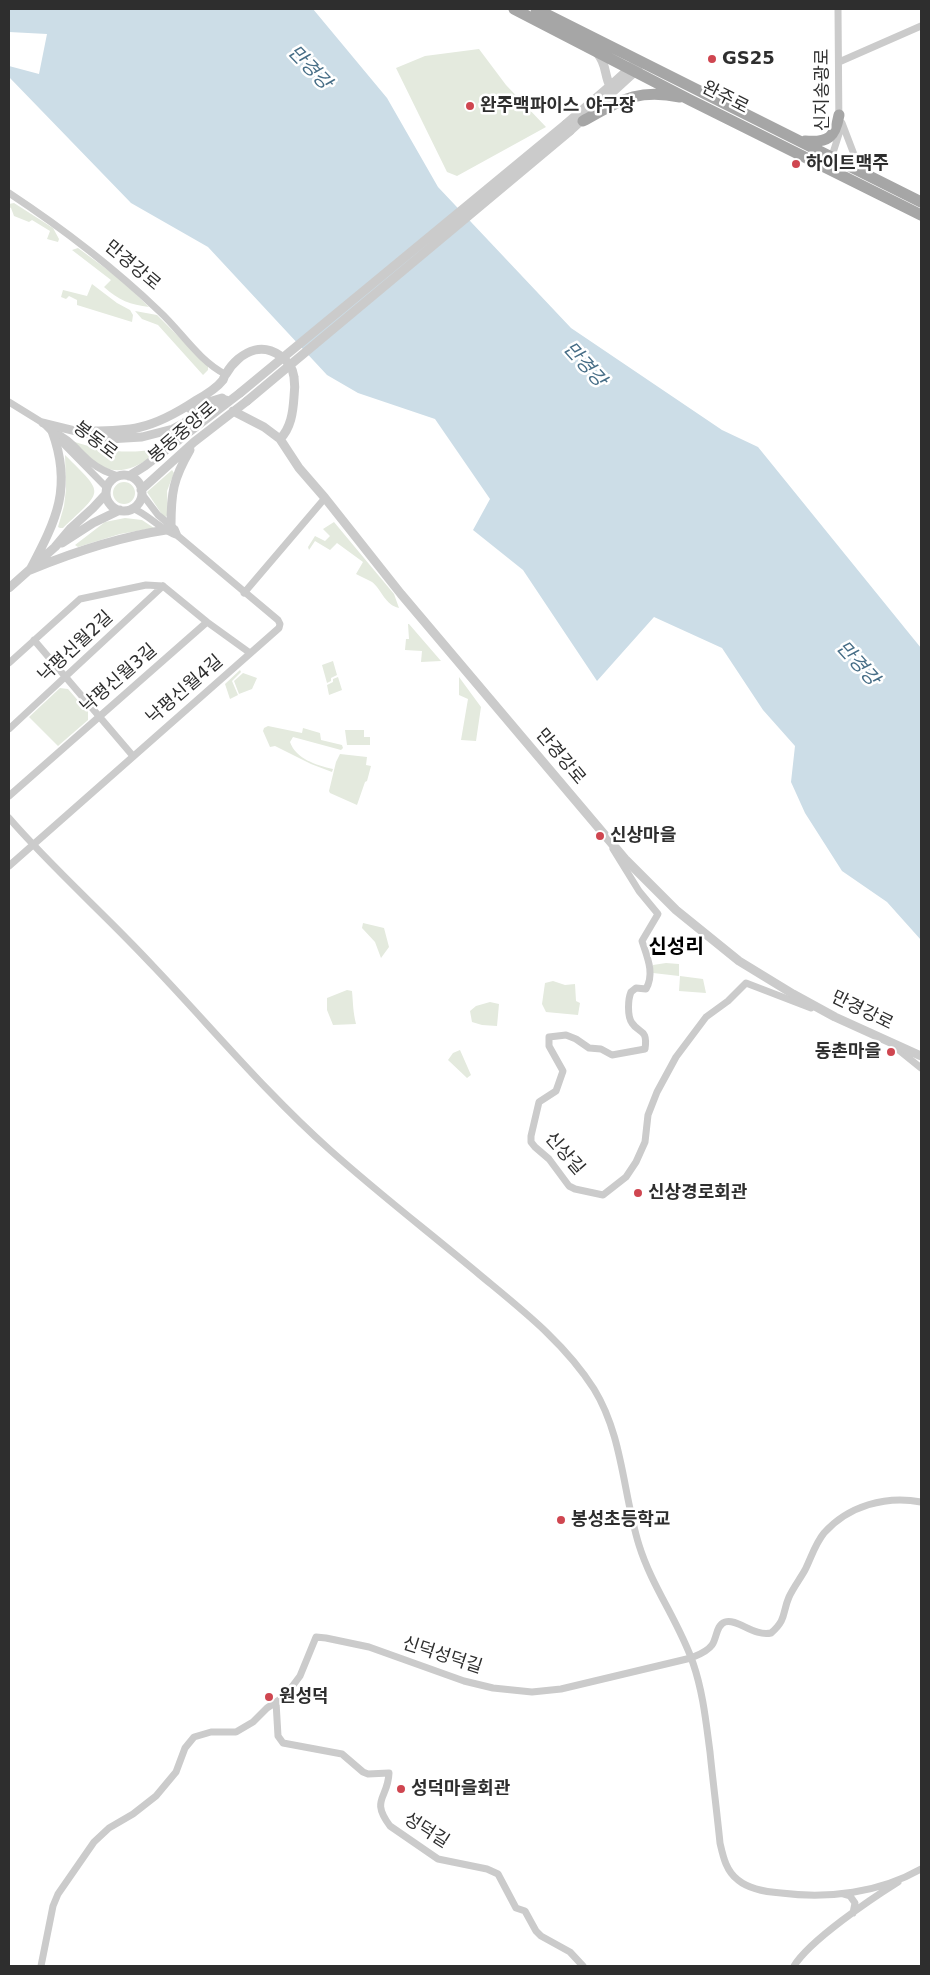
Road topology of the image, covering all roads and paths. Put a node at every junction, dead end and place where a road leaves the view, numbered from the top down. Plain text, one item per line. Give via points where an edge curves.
1 (514, 9) edge
2 (536, 9) edge
3 (838, 9) edge
4 (921, 26) edge
5 (594, 50) junction
6 (839, 62) junction
7 (637, 65) junction
8 (610, 86) junction
9 (690, 100) junction
10 (839, 115) junction
11 (583, 121) junction
12 (568, 128) junction
13 (800, 140) junction
14 (832, 157) junction
15 (826, 168) junction
16 (880, 182) junction
17 (9, 193) edge
18 (921, 202) edge
19 (921, 215) edge
20 (224, 377) junction
21 (9, 402) edge
22 (229, 402) junction
23 (182, 410) junction
24 (43, 423) junction
25 (52, 431) junction
26 (79, 431) junction
27 (280, 439) junction
28 (194, 442) junction
29 (118, 476) junction
30 (129, 476) junction
31 (107, 491) junction
32 (142, 492) junction
33 (325, 498) junction
34 (132, 508) junction
35 (120, 510) junction
36 (168, 528) junction
37 (55, 547) junction
38 (30, 570) junction
39 (163, 586) junction
40 (9, 588) edge
41 (244, 593) junction
42 (207, 622) junction
43 (34, 640) junction
44 (250, 652) junction
45 (9, 662) edge
46 (66, 678) junction
47 (99, 716) junction
48 (9, 730) edge
49 (133, 756) junction
50 (9, 796) edge
51 (9, 818) edge
52 (605, 835) junction
53 (33, 845) junction
54 (9, 866) edge
55 (835, 1017) junction
56 (891, 1043) junction
57 (921, 1056) edge
58 (921, 1068) edge
59 (921, 1502) edge
60 (691, 1658) junction
61 (276, 1702) junction
62 (921, 1869) edge
63 (910, 1876) junction
64 (843, 1894) junction
65 (853, 1914) junction
66 (41, 1966) edge
67 (583, 1966) edge
68 (794, 1966) edge

1 - 5 main road, 완주로
2 - 7 main road, 완주로
3 - 6 street, 신지송광로
4 - 6 street
5 - 7 main road, 완주로
5 - 8 street via 603,59
6 - 10 street, 신지송광로
7 - 8 street
7 - 9 main road, 완주로
7 - 11 street
7 - 13 main road, 완주로
8 - 12 street
9 - 11 main road via 656,94 634,95
9 - 15 main road, 완주로
10 - 13 main road via 831,137 823,141
10 - 14 street, 신지송광로 via 839,134
10 - 16 street via 855,157
11 - 12 street
12 - 22 street, bridge
12 - 22 street, 봉동중앙로, bridge via 247,401
13 - 14 main road, 완주로
14 - 15 street, 신지송광로
14 - 16 main road, 완주로
15 - 19 main road, 완주로
16 - 18 main road, 완주로
17 - 20 street, 만경강로 via 118,274
20 - 22 street
20 - 23 street
20 - 27 street via 233,363 254,350 273,351 286,360 294,376 294,403 286,433
21 - 24 street, 봉동로
22 - 23 street
22 - 26 street via 173,428 142,438 108,439
22 - 27 street, 만경강로
22 - 28 street, 봉동중앙로
22 - 30 street, 봉동중앙로
23 - 26 street via 138,429
24 - 25 street, 봉동로
24 - 26 street
25 - 29 street, 봉동로 via 63,435 91,463
25 - 31 street, 봉동로
25 - 38 street via 61,464 60,499 53,525
27 - 33 street, 만경강로
28 - 32 street, 봉동중앙로
28 - 36 street via 175,478
29 - 30 street
29 - 31 street
30 - 32 street, 봉동중앙로 via 139,484
31 - 35 street via 111,504
31 - 37 street
32 - 34 street, 봉동중앙로 via 140,500
32 - 36 street, 낙평신월4길
33 - 41 street
33 - 52 street, 만경강로
34 - 35 street
34 - 36 street, 낙평신월4길
35 - 37 street
36 - 38 street via 93,546
36 - 41 street, 낙평신월4길
37 - 38 street
38 - 40 street
39 - 42 street
39 - 43 street via 146,585 80,599
39 - 46 street, 낙평신월2길
41 - 44 street, 낙평신월4길 via 280,624
42 - 44 street
42 - 47 street, 낙평신월3길
43 - 45 street
43 - 46 street
44 - 49 street, 낙평신월4길
46 - 47 street
46 - 48 street, 낙평신월2길
47 - 49 street
47 - 50 street, 낙평신월3길
49 - 53 street, 낙평신월4길
51 - 53 street
52 - 55 street, 만경강로 via 657,891 716,944 774,983
52 - 55 street, 신상길 via 626,872 658,914 642,941 650,964 649,983 646,989 636,988 630,992 628,998 630,1021 645,1036 646,1044 645,1049 612,1055 601,1049 589,1048 566,1035 549,1038 549,1046 563,1072 556,1091 539,1102 531,1136 534,1147 549,1159 569,1186 603,1195 626,1177 645,1142 648,1115 669,1068 701,1023 746,983
53 - 54 street, 낙평신월4길
53 - 60 street via 149,961 308,1130 527,1314 573,1361 594,1390 610,1422 643,1559
55 - 56 street, 만경강로
56 - 57 street, 만경강로
56 - 58 street
59 - 60 street, 신덕성덕길 via 884,1500 862,1506 842,1517 818,1542 789,1596 785,1614 771,1633 759,1634 730,1621 724,1622 709,1649
60 - 61 street, 신덕성덕길 via 561,1689 532,1692 464,1681 368,1647 316,1637 294,1686
60 - 64 street via 705,1713 720,1843 732,1874 745,1885 765,1891 802,1895
61 - 66 street, 신덕성덕길 via 236,1732 211,1732 194,1737 185,1748 176,1772 156,1796 94,1842 58,1894
61 - 67 street, 성덕길 via 278,1736 282,1743 342,1754 368,1774 389,1773 389,1784 380,1799 380,1810 390,1826 438,1859 498,1874 516,1908 525,1911 536,1931 570,1952
62 - 63 street
63 - 64 street
63 - 65 street
64 - 65 street via 854,1900
65 - 68 street via 808,1949

